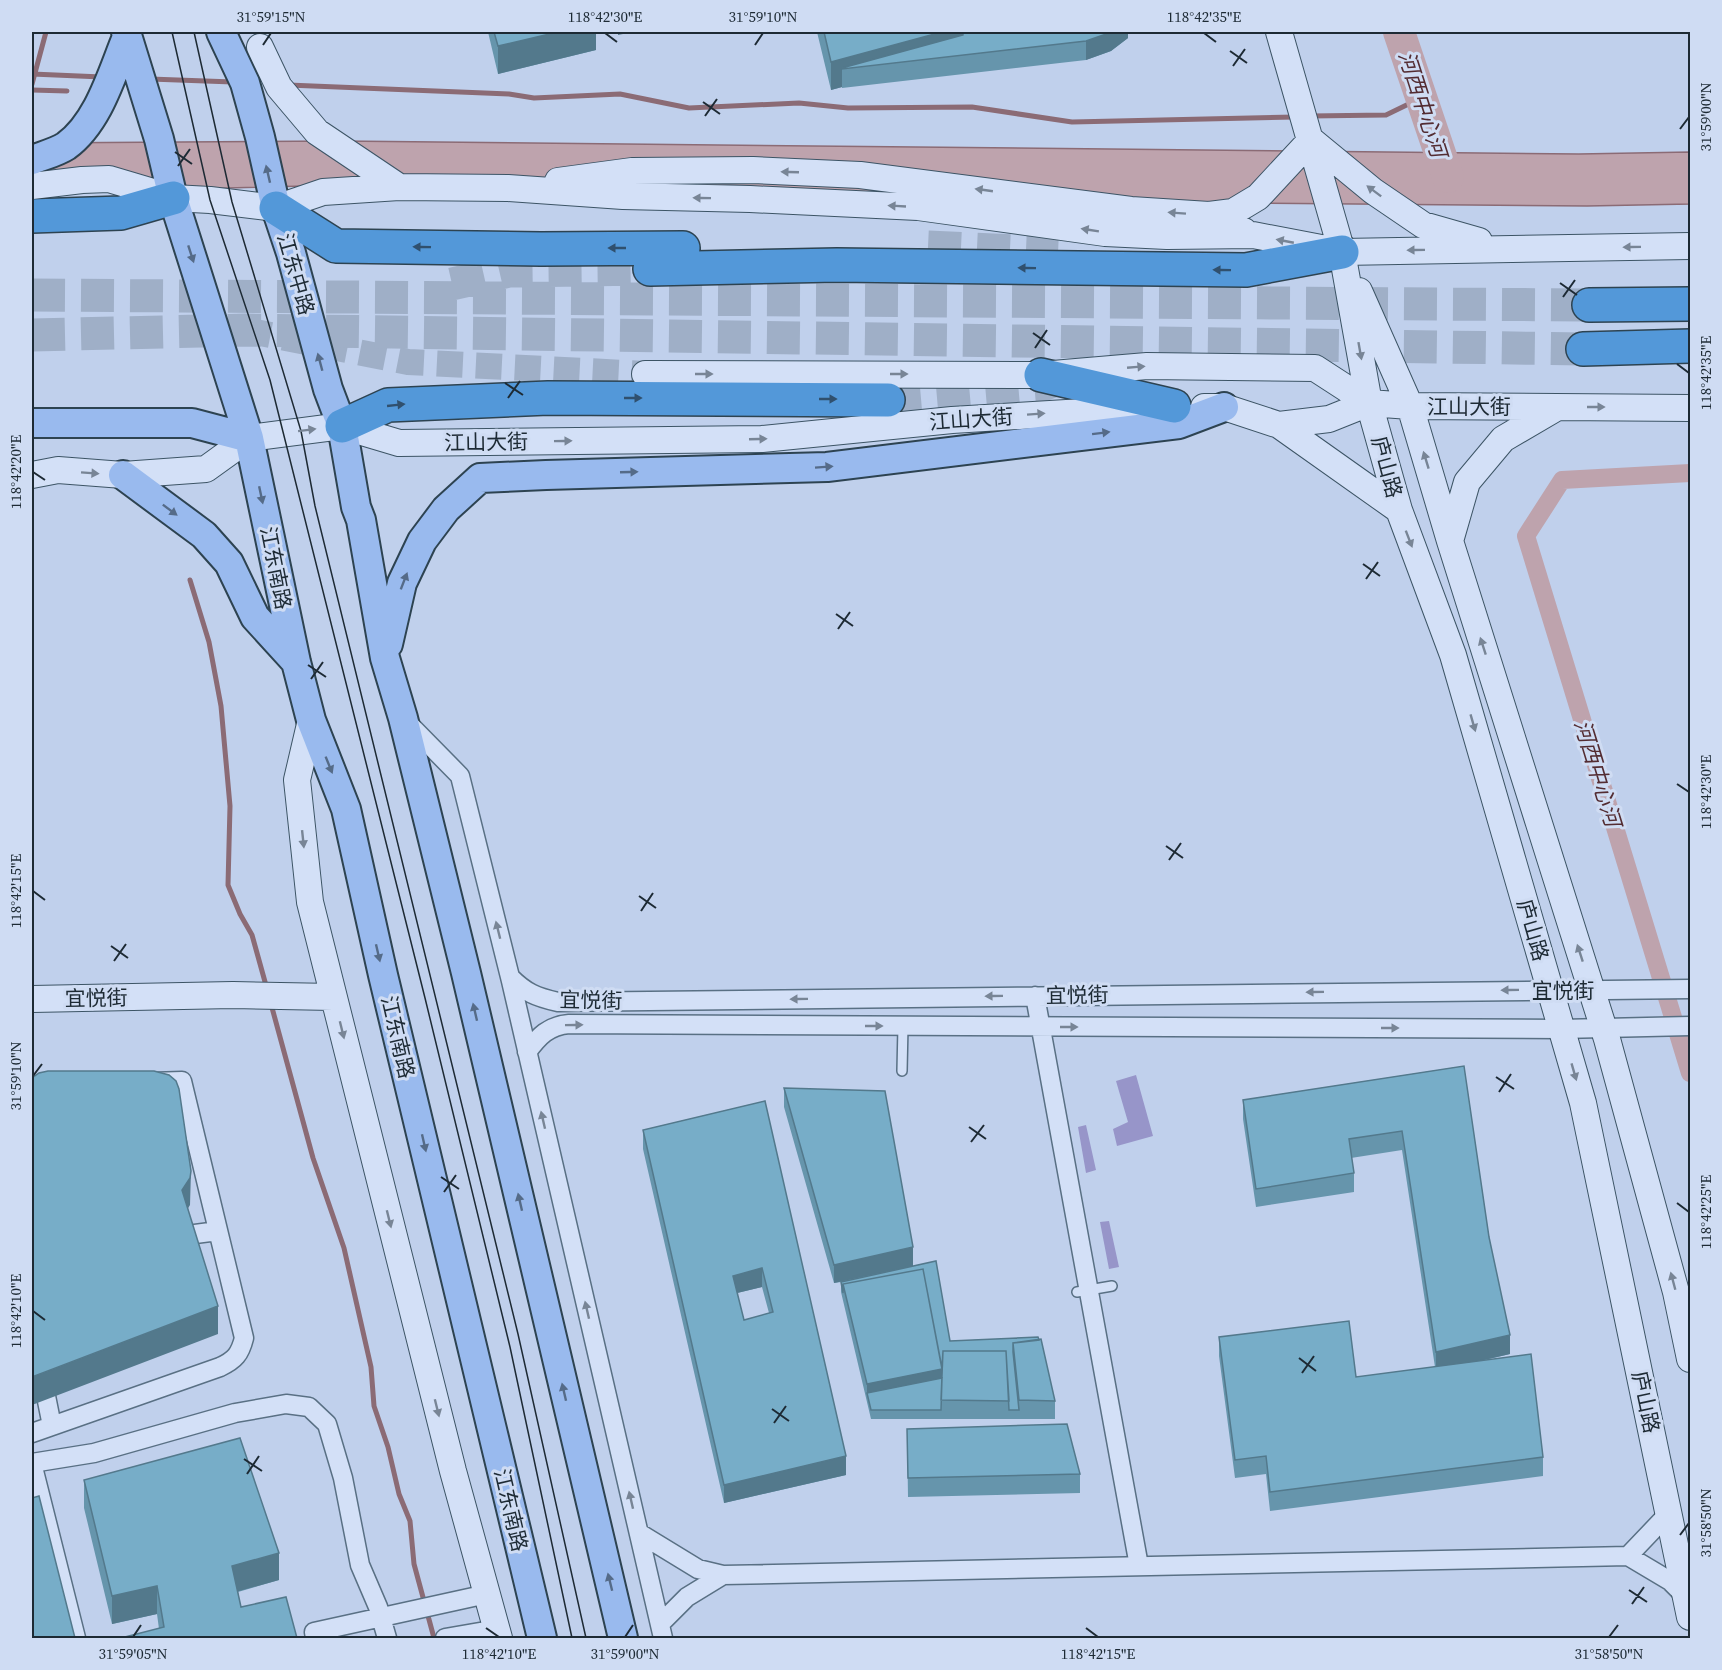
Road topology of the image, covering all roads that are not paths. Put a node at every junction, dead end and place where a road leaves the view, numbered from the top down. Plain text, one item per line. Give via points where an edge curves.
1 (221, 32) edge
2 (1279, 32) edge
3 (127, 34) edge
4 (258, 39) edge
5 (245, 82) junction
6 (1311, 140) junction
7 (32, 160) edge
8 (32, 168) edge
9 (82, 180) junction
10 (32, 186) edge
11 (399, 187) junction
12 (508, 188) junction
13 (173, 198) junction
14 (276, 208) junction
15 (1209, 215) junction
16 (32, 216) edge
17 (1253, 235) junction
18 (1690, 246) edge
19 (928, 247) tunnel mouth
20 (1503, 248) junction
21 (1342, 252) junction
22 (650, 269) tunnel mouth
23 (1690, 304) edge
24 (1589, 305) tunnel mouth
25 (1690, 346) edge
26 (1582, 349) tunnel mouth
27 (645, 374) tunnel mouth
28 (1041, 375) junction
29 (888, 400) tunnel mouth
30 (1369, 403) junction
31 (1174, 406) junction
32 (1410, 406) junction
33 (1224, 407) junction
34 (1557, 407) junction
35 (1690, 408) edge
36 (32, 423) edge
37 (1279, 425) junction
38 (342, 426) junction
39 (249, 438) junction
40 (32, 468) edge
41 (58, 470) junction
42 (32, 475) edge
43 (123, 475) junction
44 (1399, 510) junction
45 (1450, 541) junction
46 (385, 658) junction
47 (296, 662) junction
48 (403, 717) junction
49 (311, 720) junction
50 (510, 977) junction
51 (1550, 989) junction
52 (1684, 989) edge
53 (1592, 990) junction
54 (1035, 996) junction
55 (323, 997) junction
56 (32, 999) edge
57 (903, 1026) junction
58 (1689, 1026) edge
59 (1041, 1027) junction
60 (1604, 1028) junction
61 (1561, 1029) junction
62 (527, 1052) junction
63 (902, 1071) dead end
64 (136, 1083) edge
65 (218, 1231) junction
66 (160, 1238) edge
67 (1112, 1286) dead end
68 (1083, 1291) junction
69 (38, 1358) edge
70 (1690, 1359) edge
71 (52, 1426) junction
72 (32, 1433) edge
73 (32, 1463) edge
74 (1669, 1513) junction
75 (639, 1533) junction
76 (1628, 1557) junction
77 (1140, 1566) junction
78 (723, 1575) junction
79 (487, 1594) junction
80 (1689, 1608) edge
81 (381, 1617) junction
82 (662, 1631) edge
83 (498, 1634) edge
84 (76, 1638) edge
85 (315, 1638) edge
86 (387, 1638) edge
87 (446, 1638) edge
88 (542, 1638) edge
89 (624, 1638) edge

1 - 5 main road, 江东中路
2 - 6 main road, 庐山路
3 - 7 main road via 87,124 65,146
3 - 13 main road
4 - 5 main road
4 - 11 main road via 279,87 316,132
14 -> 5 main road, 江东中路
6 - 15 main road via 1258,197 1233,212
20 -> 6 main road via 1423,225 1373,191
6 - 21 main road, 庐山路
8 - 9 main road
9 - 10 main road
9 - 13 main road via 109,179
11 - 12 main road
11 - 14 main road via 323,192
15 -> 12 main road via 1131,210 860,175 765,170 632,171
17 -> 12 main road via 1105,232 918,207
13 - 14 main road
13 - 16 highway via 121,213
13 -> 39 main road, 江东南路
19 -> 14 highway via 336,246
38 -> 14 main road, 江东中路
15 - 17 main road
21 -> 17 main road
18 -> 20 main road
20 -> 21 main road
21 -> 22 highway via 1246,270 849,266
21 -> 30 main road, 庐山路
21 - 32 main road, 庐山路
23 - 24 highway
25 - 26 highway
27 -> 28 main road
28 -> 30 main road via 1147,366 1315,368
28 - 31 highway
38 -> 29 highway via 388,405 548,398
30 - 32 main road, 江山大街
30 - 37 main road, 江山大街 via 1329,419
30 - 44 main road, 庐山路
31 - 33 main road, 江山大街
38 -> 31 main road, 江山大街 via 399,443 762,439 952,420
32 - 34 main road, 江山大街
45 -> 32 main road, 庐山路
33 - 37 main road, 江山大街
46 -> 33 main road via 402,583 422,541 446,509 480,478 827,467 1179,424
34 -> 35 main road, 江山大街
34 - 45 main road via 1503,439 1467,482
36 - 39 main road via 192,423
37 - 44 main road
39 -> 38 main road, 江山大街
38 - 46 main road, 江东中路
39 - 43 main road via 206,469
39 -> 47 main road, 江东南路
40 - 41 main road
41 - 42 main road
41 -> 43 main road
43 -> 47 main road via 204,535 229,563 255,617
44 -> 51 main road, 庐山路 via 1453,655
53 -> 45 main road, 庐山路
46 - 48 main road
47 - 49 main road, 江东南路
50 -> 48 street via 460,776
89 -> 48 main road
49 -> 55 main road via 297,780
49 -> 88 main road, 江东南路 via 346,809
54 -> 50 street, 宜悦街 via 558,1002 536,997
50 - 62 street
51 - 53 street, 宜悦街
51 -> 54 street, 宜悦街
51 - 61 main road, 庐山路
52 - 53 street, 宜悦街
53 - 60 main road, 庐山路
54 - 59 street
55 - 56 main road, 宜悦街
55 -> 79 main road
57 - 59 street, 宜悦街
62 -> 57 street, 宜悦街 via 546,1030 569,1024
57 - 63 lane
58 - 60 street, 宜悦街
59 -> 61 street, 宜悦街
59 - 68 street
60 - 61 street, 宜悦街
70 -> 60 main road, 庐山路 via 1676,1292
61 -> 74 main road, 庐山路 via 1583,1103
75 -> 62 street
64 - 65 street via 182,1081
65 - 66 street
65 - 71 street via 244,1338 241,1351 233,1360
67 - 68 lane
68 - 77 street
69 - 71 street
71 - 72 street
73 - 81 street via 94,1453 235,1413 286,1404 309,1407 327,1424 343,1478 360,1565
73 - 84 street
74 - 76 street
74 - 80 main road, 庐山路
75 - 78 street via 698,1569
75 - 82 street
76 - 77 street
76 - 80 street via 1670,1581
77 - 78 street
78 - 82 street via 687,1597
79 - 81 street
79 - 83 main road
81 - 85 street via 314,1632
81 - 86 street
83 - 87 street

